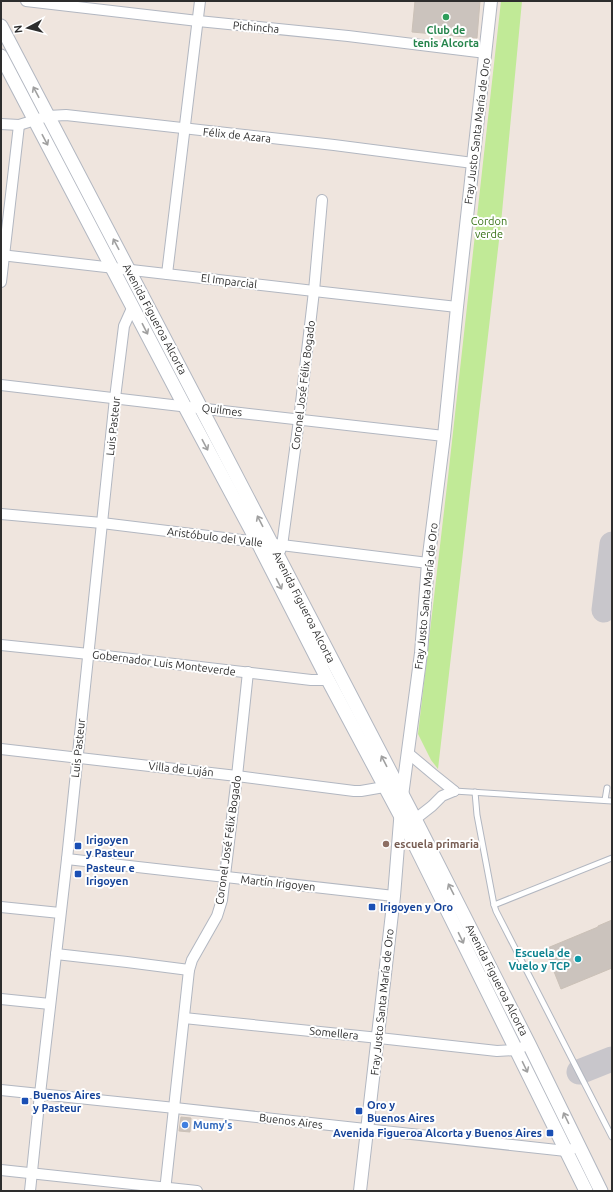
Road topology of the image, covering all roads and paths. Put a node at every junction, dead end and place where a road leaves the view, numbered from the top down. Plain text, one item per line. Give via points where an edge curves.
1 (26, 1) edge
2 (200, 1) edge
3 (491, 1) edge
4 (198, 21) junction
5 (1, 26) edge
6 (486, 53) junction
7 (1, 56) edge
8 (48, 116) junction
9 (35, 120) junction
10 (1, 124) edge
11 (19, 125) junction
12 (185, 129) junction
13 (474, 162) junction
14 (322, 200) dead end
15 (3, 255) edge
16 (113, 268) junction
17 (129, 270) junction
18 (167, 274) junction
19 (1, 282) edge
20 (314, 291) junction
21 (133, 306) junction
22 (457, 307) junction
23 (1, 385) edge
24 (115, 398) junction
25 (184, 405) junction
26 (201, 408) junction
27 (300, 420) junction
28 (444, 436) junction
29 (1, 514) edge
30 (102, 523) junction
31 (258, 543) junction
32 (275, 552) junction
33 (428, 563) junction
34 (1, 645) edge
35 (89, 654) junction
36 (248, 672) junction
37 (328, 680) junction
38 (1, 749) edge
39 (408, 753) junction
40 (77, 758) junction
41 (237, 776) junction
42 (384, 787) junction
43 (607, 788) dead end
44 (454, 791) junction
45 (475, 792) junction
46 (402, 796) junction
47 (605, 800) junction
48 (612, 801) edge
49 (407, 820) junction
50 (612, 858) edge
51 (67, 859) junction
52 (225, 877) junction
53 (394, 896) junction
54 (494, 905) junction
55 (1, 907) edge
56 (60, 913) junction
57 (56, 954) junction
58 (189, 970) junction
59 (1, 999) edge
60 (50, 1004) junction
61 (184, 1018) junction
62 (378, 1038) junction
63 (529, 1044) junction
64 (516, 1050) junction
65 (1, 1090) edge
66 (40, 1094) junction
67 (175, 1108) junction
68 (368, 1130) junction
69 (612, 1138) edge
70 (579, 1145) junction
71 (566, 1151) junction
72 (1, 1170) edge
73 (32, 1173) junction
74 (165, 1189) edge
75 (30, 1191) edge
76 (197, 1191) edge
77 (360, 1191) edge
78 (586, 1191) edge
79 (601, 1191) edge

1 - 4 street, Pichincha
2 - 4 street
3 - 6 street, Fray Justo Santa María de Oro
4 - 6 street, Pichincha
4 - 12 street
8 -> 5 main road, Avenida Figueroa Alcorta
6 - 13 street, Fray Justo Santa María de Oro
7 - 9 main road, Avenida Figueroa Alcorta
8 - 9 street, Félix de Azara
8 - 12 street, Félix de Azara via 66,115
17 -> 8 main road, Avenida Figueroa Alcorta
9 - 11 street, Félix de Azara
9 -> 16 main road, Avenida Figueroa Alcorta
10 - 11 street, Félix de Azara
11 - 15 street
12 - 13 street, Félix de Azara
12 - 18 street
13 - 22 street, Fray Justo Santa María de Oro
14 - 20 street, Coronel José Félix Bogado
15 - 16 street, El Imparcial
15 - 19 street
16 - 17 street, El Imparcial
16 - 21 main road, Avenida Figueroa Alcorta
17 - 18 street, El Imparcial
17 - 26 main road, Avenida Figueroa Alcorta
18 - 20 street, El Imparcial
20 - 22 street, El Imparcial
20 - 27 street, Coronel José Félix Bogado
21 - 24 street, Luis Pasteur via 124,326
21 -> 25 main road, Avenida Figueroa Alcorta
22 - 28 street, Fray Justo Santa María de Oro
23 - 24 street, Quilmes
24 - 25 street, Quilmes
24 - 30 street, Luis Pasteur
25 - 26 street, Quilmes
25 -> 31 main road, Avenida Figueroa Alcorta
26 - 27 street, Quilmes
32 -> 26 main road, Avenida Figueroa Alcorta
27 - 28 street, Quilmes
27 - 32 street, Coronel José Félix Bogado
28 - 33 street, Fray Justo Santa María de Oro
29 - 30 street, Aristóbulo del Valle
30 - 31 street, Aristóbulo del Valle
30 - 35 street, Luis Pasteur
31 - 32 main road, Avenida Figueroa Alcorta
31 - 32 street, Aristóbulo del Valle
32 - 33 street, Aristóbulo del Valle
32 -> 37 main road, Avenida Figueroa Alcorta
46 -> 32 main road, Avenida Figueroa Alcorta
33 - 39 street, Fray Justo Santa María de Oro
34 - 35 street, Gobernador Luis Monteverde
35 - 36 street, Gobernador Luis Monteverde
35 - 40 street, Luis Pasteur
36 - 37 street, Gobernador Luis Monteverde
36 - 41 street, Coronel José Félix Bogado
37 - 42 main road, Avenida Figueroa Alcorta
38 - 40 street, Villa de Luján
39 - 44 street
39 - 46 street, Fray Justo Santa María de Oro
40 - 41 street, Villa de Luján
40 - 51 street, Luis Pasteur
41 - 42 street, Villa de Luján via 361,791
41 - 52 street, Coronel José Félix Bogado
42 - 49 main road, Avenida Figueroa Alcorta
43 - 47 lane
44 - 45 lane
44 - 49 street via 442,796 432,806
45 - 47 lane
45 - 54 lane
46 - 49 main road, Avenida Figueroa Alcorta
47 - 48 lane
49 - 53 street, Fray Justo Santa María de Oro
63 -> 49 main road, Avenida Figueroa Alcorta
49 -> 64 main road, Avenida Figueroa Alcorta
50 - 54 lane
51 - 52 street, Martín Irigoyen
51 - 56 street, Luis Pasteur
52 - 53 street, Martín Irigoyen
52 - 58 street, Coronel José Félix Bogado via 217,916
53 - 62 street, Fray Justo Santa María de Oro
54 - 69 lane
55 - 56 street
56 - 57 street, Luis Pasteur
57 - 58 street
57 - 60 street, Luis Pasteur
58 - 61 street, Coronel José Félix Bogado
59 - 60 street
60 - 66 street, Luis Pasteur
61 - 62 street, Somellera
61 - 67 street, Coronel José Félix Bogado
62 - 64 street, Somellera via 497,1052
62 - 68 street, Fray Justo Santa María de Oro
63 - 64 street, Somellera
70 -> 63 main road, Avenida Figueroa Alcorta
64 -> 71 main road, Avenida Figueroa Alcorta
65 - 66 street, Buenos Aires
66 - 67 street, Buenos Aires
66 - 73 street, Luis Pasteur
67 - 68 street, Buenos Aires
67 - 74 street, Coronel José Félix Bogado
68 - 71 street, Buenos Aires
68 - 77 street, Fray Justo Santa María de Oro
70 - 71 street
70 - 79 main road, Avenida Figueroa Alcorta
71 - 78 main road, Avenida Figueroa Alcorta
72 - 73 street
73 - 74 street
73 - 75 street, Luis Pasteur
74 - 76 street

